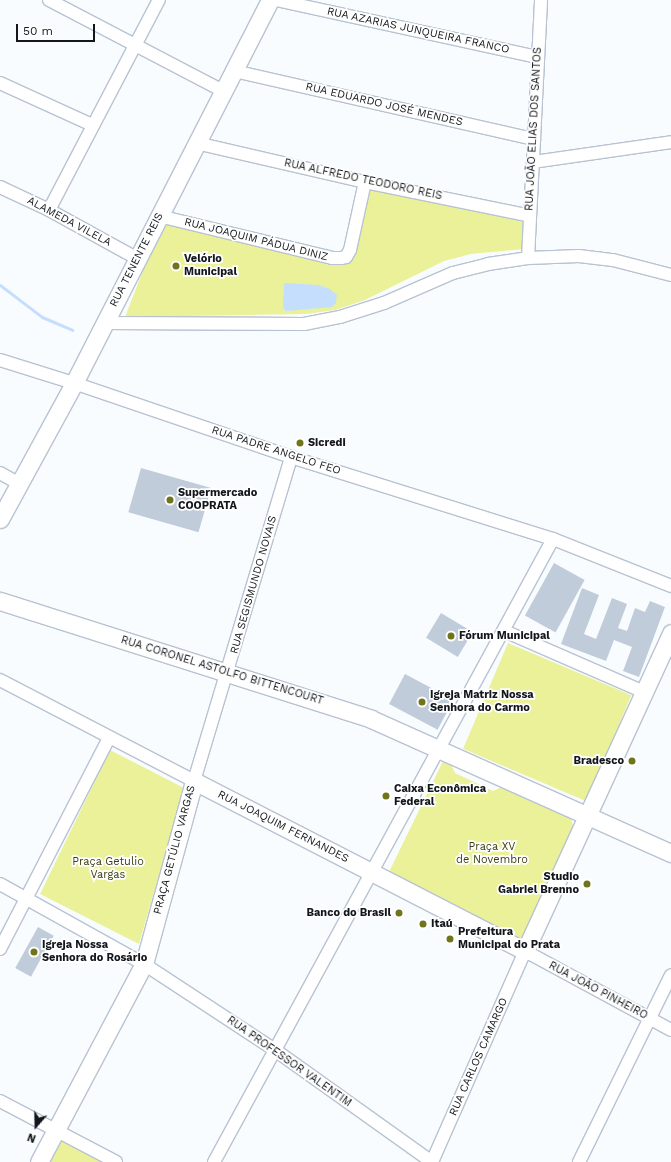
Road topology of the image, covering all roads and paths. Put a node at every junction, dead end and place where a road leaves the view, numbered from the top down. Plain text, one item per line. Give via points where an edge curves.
1 (49, 0) edge
2 (159, 0) edge
3 (270, 0) edge
4 (276, 0) edge
5 (541, 0) edge
6 (135, 45) junction
7 (538, 57) junction
8 (234, 71) junction
9 (0, 83) edge
10 (223, 91) junction
11 (92, 125) junction
12 (534, 139) junction
13 (671, 142) edge
14 (196, 143) junction
15 (533, 162) junction
16 (365, 182) junction
17 (0, 187) edge
18 (49, 210) junction
19 (159, 216) junction
20 (530, 216) junction
21 (528, 258) junction
22 (138, 259) junction
23 (671, 275) edge
24 (105, 323) junction
25 (0, 360) edge
26 (74, 383) junction
27 (291, 457) junction
28 (0, 473) edge
29 (18, 482) junction
30 (0, 519) edge
31 (553, 539) junction
32 (671, 586) edge
33 (0, 600) edge
34 (504, 631) junction
35 (671, 633) edge
36 (228, 673) junction
37 (0, 680) edge
38 (644, 692) junction
39 (109, 738) junction
40 (441, 748) junction
41 (194, 780) junction
42 (588, 815) junction
43 (671, 853) edge
44 (372, 873) junction
45 (0, 884) edge
46 (28, 898) junction
47 (0, 949) edge
48 (525, 951) junction
49 (144, 964) junction
50 (671, 975) edge
51 (649, 1019) junction
52 (671, 1030) edge
53 (275, 1050) junction
54 (0, 1101) edge
55 (56, 1132) junction
56 (39, 1162) edge
57 (116, 1162) edge
58 (214, 1162) edge
59 (432, 1162) edge
60 (579, 1162) edge

1 - 6 street
2 - 6 street
3 - 8 street, RUA TENENTE REIS
4 - 7 street, RUA AZARIAS JUNQUEIRA FRANCO
5 - 7 street, RUA JOÃO ELIAS DOS SANTOS
6 - 10 street
6 - 11 street
7 - 12 street, RUA JOÃO ELIAS DOS SANTOS
8 - 10 street, RUA TENENTE REIS
8 - 12 street, RUA EDUARDO JOSÉ MENDES
9 - 11 street
10 - 14 street, RUA TENENTE REIS
11 - 18 street
12 - 15 street, RUA JOÃO ELIAS DOS SANTOS
13 - 15 street
14 - 16 street, RUA ALFREDO TEODORO REIS
14 - 19 street, RUA TENENTE REIS
15 - 20 street, RUA JOÃO ELIAS DOS SANTOS
16 - 19 street, RUA JOAQUIM PÁDUA DINIZ via 350,250 346,257 332,258
16 - 20 street, RUA ALFREDO TEODORO REIS
17 - 18 street, ALAMEDA VILELA
18 - 22 street, ALAMEDA VILELA
19 - 22 street, RUA TENENTE REIS
20 - 21 street, RUA JOÃO ELIAS DOS SANTOS
21 - 23 street via 579,256 613,260
21 - 24 street via 453,273 384,303 340,317 304,324
22 - 24 street, RUA TENENTE REIS
24 - 26 street, RUA TENENTE REIS
25 - 26 street, RUA PADRE ANGELO FEO
26 - 27 street, RUA PADRE ANGELO FEO
26 - 29 street, RUA TENENTE REIS via 41,446
27 - 31 street, RUA PADRE ANGELO FEO
27 - 36 street, RUA SEGISMUNDO NOVAIS
28 - 29 street
29 - 30 street, RUA TENENTE REIS
31 - 32 street
31 - 34 street
33 - 36 street, RUA CORONEL ASTOLFO BITTENCOURT
34 - 38 street
34 - 40 street
35 - 38 street
36 - 40 street, RUA CORONEL ASTOLFO BITTENCOURT via 364,716
36 - 41 street, RUA SEGISMUNDO NOVAIS
37 - 39 street, PRAÇA GETÚLIO VARGAS
38 - 42 street
39 - 41 street, PRAÇA GETÚLIO VARGAS
39 - 46 street
40 - 42 street
40 - 44 street
41 - 44 street, RUA JOAQUIM FERNANDES
41 - 49 street, PRAÇA GETÚLIO VARGAS
42 - 43 street
42 - 48 street
44 - 48 street
44 - 53 street
45 - 46 street
46 - 47 street
46 - 49 street
48 - 51 street, RUA JOÃO PINHEIRO
48 - 59 street, RUA CARLOS CAMARGO
49 - 53 street, RUA PROFESSOR VALENTIM
49 - 55 street, PRAÇA GETÚLIO VARGAS
50 - 51 street
51 - 52 street, RUA JOÃO PINHEIRO
51 - 60 street
53 - 58 street
53 - 59 street, RUA PROFESSOR VALENTIM
54 - 55 street
55 - 56 street, PRAÇA GETÚLIO VARGAS
55 - 57 street

